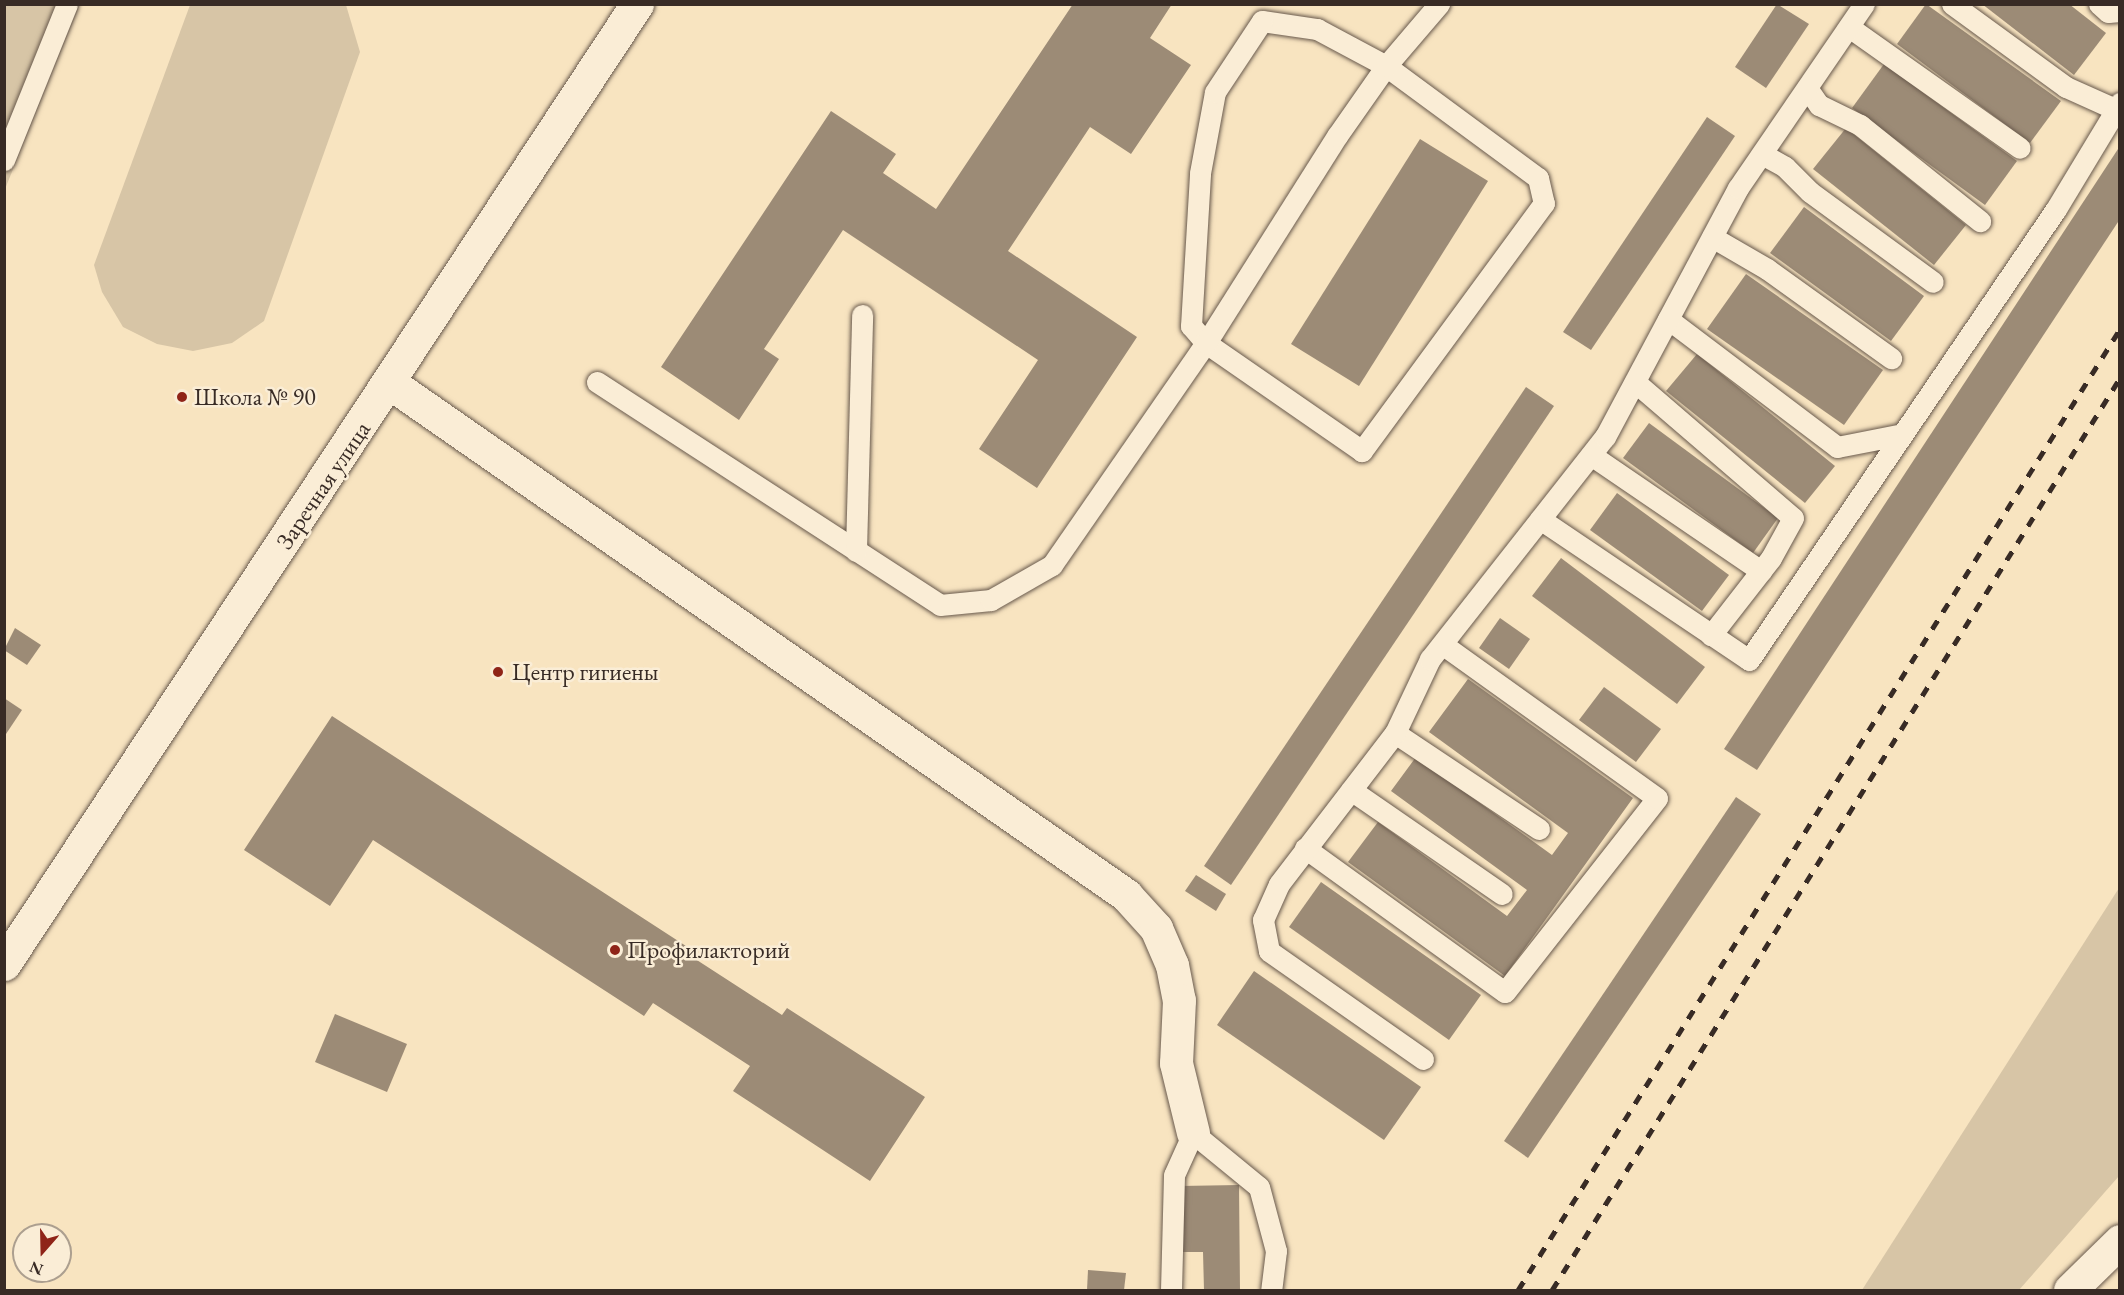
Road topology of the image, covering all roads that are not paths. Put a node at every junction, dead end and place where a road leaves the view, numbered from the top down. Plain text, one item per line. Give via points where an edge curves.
1 (67, 4) edge
2 (637, 4) edge
3 (1438, 4) edge
4 (1864, 4) edge
5 (1952, 4) edge
6 (2099, 4) edge
7 (2120, 11) edge
8 (1849, 27) junction
9 (1386, 66) junction
10 (1807, 88) junction
11 (2117, 106) edge
12 (2020, 148) dead end
13 (1762, 154) junction
14 (4, 160) edge
15 (1980, 221) dead end
16 (1712, 237) junction
17 (1934, 282) dead end
18 (862, 315) dead end
19 (1668, 319) junction
20 (1206, 343) junction
21 (1891, 358) dead end
22 (597, 382) dead end
23 (1635, 382) junction
24 (390, 383) junction
25 (1903, 434) junction
26 (1591, 455) junction
27 (1540, 519) junction
28 (856, 551) junction
29 (1761, 571) junction
30 (1711, 635) junction
31 (1442, 644) junction
32 (1395, 733) junction
33 (1350, 790) junction
34 (1539, 829) dead end
35 (1305, 848) junction
36 (1502, 894) dead end
37 (4, 964) edge
38 (1423, 1059) dead end
39 (1193, 1133) junction
40 (2120, 1241) edge
41 (1170, 1290) edge
42 (1272, 1290) edge
43 (2070, 1290) edge

1 - 14 lane
2 - 24 street, Заречная улица
3 - 9 lane
4 - 8 lane
5 - 11 lane via 2066,87
6 - 7 lane via 2108,12
8 - 10 lane
8 - 12 lane
9 - 20 lane
9 - 20 lane via 1317,30 1262,21 1215,92 1200,173 1191,326
9 - 20 lane via 1538,178 1544,203 1362,451
10 - 13 lane
10 - 15 lane via 1820,105 1860,125
11 - 25 lane via 2056,209
13 - 16 lane
13 - 17 lane via 1785,167 1810,192
16 - 19 lane
16 - 21 lane via 1767,269
18 - 28 lane
19 - 23 lane
19 - 25 lane via 1837,447
20 - 28 lane via 1052,565 991,600 940,605
22 - 28 lane
23 - 26 lane
23 - 29 lane via 1793,518
24 - 37 street, Заречная улица
24 - 39 street via 1126,896 1156,928 1172,965 1179,1000 1176,1063
25 - 30 lane via 1749,660
26 - 27 lane
26 - 29 lane
27 - 30 lane
27 - 31 lane
29 - 30 lane
31 - 32 lane
31 - 35 lane via 1657,798 1505,992
32 - 33 lane
32 - 34 lane
33 - 35 lane
33 - 36 lane
35 - 38 lane via 1279,884 1263,920 1269,951
39 - 41 lane via 1174,1175
39 - 42 lane via 1259,1187 1276,1251
40 - 43 street

